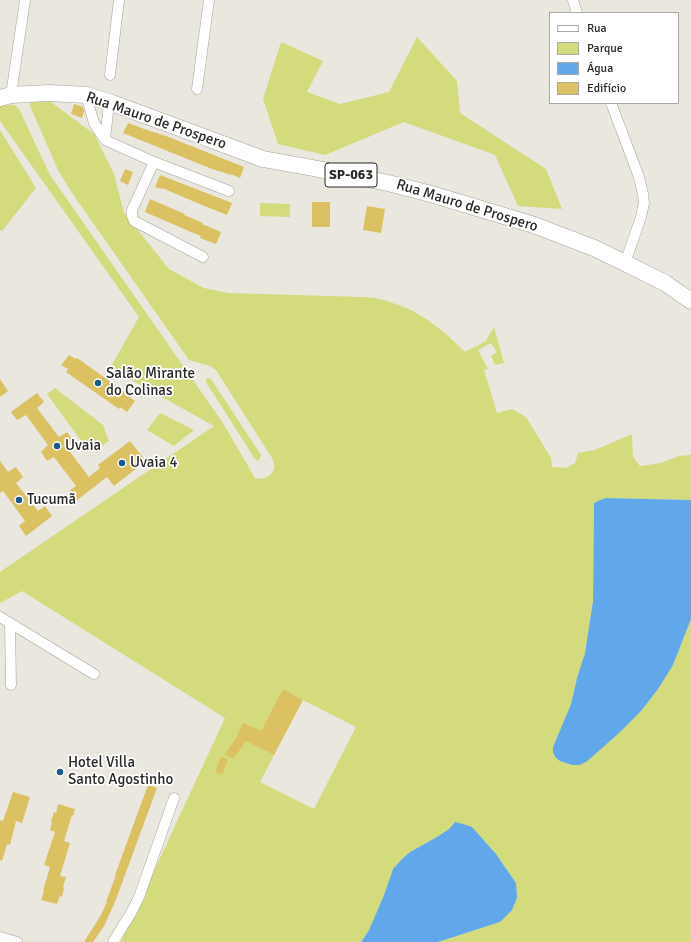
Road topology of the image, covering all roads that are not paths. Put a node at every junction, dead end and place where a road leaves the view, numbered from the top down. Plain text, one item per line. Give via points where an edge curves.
1 (25, 0) edge
2 (119, 0) edge
3 (209, 0) edge
4 (573, 0) edge
5 (577, 12) edge
6 (110, 75) dead end
7 (196, 89) dead end
8 (86, 95) junction
9 (6, 97) edge
10 (112, 103) junction
11 (611, 104) edge
12 (105, 140) junction
13 (154, 162) junction
14 (229, 191) dead end
15 (203, 257) dead end
16 (625, 263) junction
17 (691, 301) edge
18 (0, 617) edge
19 (10, 623) junction
20 (94, 674) dead end
21 (11, 685) dead end
22 (174, 798) dead end
23 (0, 937) edge
24 (17, 942) edge
25 (113, 942) edge

1 - 9 street
2 - 6 street
3 - 7 street
4 - 5 street
8 - 9 main road, Rua Mauro de Prospero / SP-063 via 49,93
8 - 10 main road, Rua Mauro de Prospero / SP-063
8 - 12 street via 94,123
10 - 12 street via 108,112
10 - 16 main road, Rua Mauro de Prospero / SP-063 via 263,159 431,194 540,228 594,248
11 - 16 street via 639,177 644,203
12 - 13 street
13 - 14 street
13 - 15 street via 132,210 134,221
16 - 17 main road, Rua Mauro de Prospero / SP-063 via 665,283
18 - 19 street
19 - 20 street
19 - 21 street
22 - 25 street via 139,897
23 - 24 street

